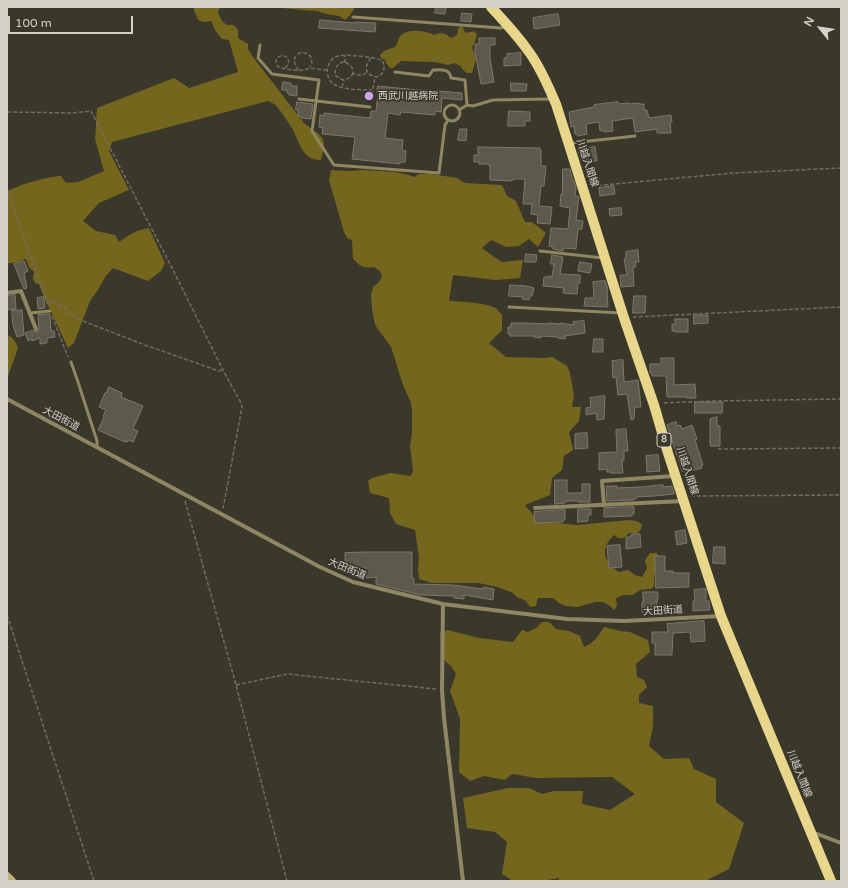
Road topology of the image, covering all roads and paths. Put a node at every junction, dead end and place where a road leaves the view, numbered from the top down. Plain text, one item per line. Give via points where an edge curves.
1 (491, 7) edge
2 (353, 17) dead end
3 (508, 25) junction
4 (260, 45) dead end
5 (345, 55) junction
6 (371, 58) junction
7 (345, 62) junction
8 (285, 68) junction
9 (309, 68) junction
10 (299, 70) junction
11 (327, 70) junction
12 (367, 72) junction
13 (395, 72) dead end
14 (352, 73) junction
15 (375, 77) junction
16 (344, 80) junction
17 (342, 87) junction
18 (372, 90) junction
19 (299, 99) dead end
20 (554, 99) junction
21 (316, 101) junction
22 (467, 106) junction
23 (370, 107) joint
24 (459, 110) junction
25 (7, 112) edge
26 (448, 120) junction
27 (634, 136) dead end
28 (569, 144) junction
29 (841, 168) edge
30 (7, 188) edge
31 (583, 188) junction
32 (540, 251) dead end
33 (606, 258) junction
34 (7, 293) edge
35 (47, 303) junction
36 (841, 307) edge
37 (509, 308) dead end
38 (50, 311) junction
39 (30, 313) junction
40 (624, 316) junction
41 (36, 329) dead end
42 (71, 362) joint
43 (224, 370) junction
44 (7, 399) edge
45 (841, 399) edge
46 (654, 405) junction
47 (97, 447) junction
48 (841, 448) edge
49 (718, 449) dead end
50 (676, 476) junction
51 (183, 493) junction
52 (841, 495) edge
53 (683, 499) junction
54 (604, 505) junction
55 (534, 508) dead end
56 (222, 514) junction
57 (443, 604) junction
58 (7, 616) edge
59 (720, 616) junction
60 (236, 685) junction
61 (442, 690) junction
62 (810, 831) junction
63 (841, 843) edge
64 (7, 876) edge
65 (12, 881) edge
66 (94, 881) edge
67 (287, 881) edge
68 (463, 881) edge
69 (831, 881) edge

1 - 3 main road, 川越入間線 / 8
2 - 3 lane via 501,28
3 - 20 main road, 川越入間線 / 8 via 529,51
4 - 21 lane via 258,58 272,74 319,80
5 - 6 path
5 - 7 path
5 - 11 path via 333,58
6 - 12 path via 367,63
6 - 15 path via 384,64 384,71
7 - 14 path via 352,67
7 - 16 path via 337,65 335,71 335,75
8 - 8 path via 276,64 277,58 282,55 289,63
8 - 10 path
9 - 10 path
9 - 10 path via 312,63 311,57 302,52 294,61
9 - 11 path
11 - 17 path via 329,80
12 - 14 path via 358,76
12 - 15 path
13 - 22 lane via 429,76 433,70 446,71 451,74 451,78 465,80
14 - 16 path
15 - 18 path
16 - 17 path
17 - 18 path
18 - 23 path
19 - 21 lane
20 - 22 lane via 493,100
20 - 28 main road, 川越入間線 / 8
21 - 23 lane
21 - 26 lane via 312,131 334,165 439,173 445,125
22 - 24 lane
24 - 26 lane via 457,119
24 - 26 lane via 452,105 446,107 444,115
25 - 43 path via 92,111
27 - 28 lane
28 - 31 main road, 川越入間線 / 8
29 - 31 path via 733,173
30 - 35 path
31 - 33 main road, 川越入間線 / 8
32 - 33 lane
33 - 40 main road, 川越入間線 / 8
34 - 39 street via 21,291
35 - 38 path
35 - 43 path via 53,302 64,307 83,322 219,371
36 - 40 path
37 - 40 lane
38 - 39 lane
38 - 42 path
39 - 41 street
40 - 46 main road, 川越入間線 / 8
42 - 47 lane
43 - 56 path via 242,407
44 - 47 street, 大田街道
45 - 46 path via 699,401
46 - 50 main road, 川越入間線 / 8
47 - 51 street, 大田街道
48 - 49 path
50 - 53 main road, 川越入間線 / 8
50 - 54 street via 602,481
51 - 56 street, 大田街道
51 - 60 path
52 - 53 path via 688,496
53 - 54 street
53 - 59 main road, 川越入間線 / 8
54 - 55 street
56 - 57 street, 大田街道 via 320,567 354,582
57 - 59 street, 大田街道 via 567,619 624,620
57 - 61 street
58 - 66 path
59 - 62 main road, 川越入間線 / 8
60 - 61 path via 287,674
60 - 67 path
61 - 68 street
62 - 63 street
62 - 69 main road, 川越入間線 / 8
64 - 65 street

